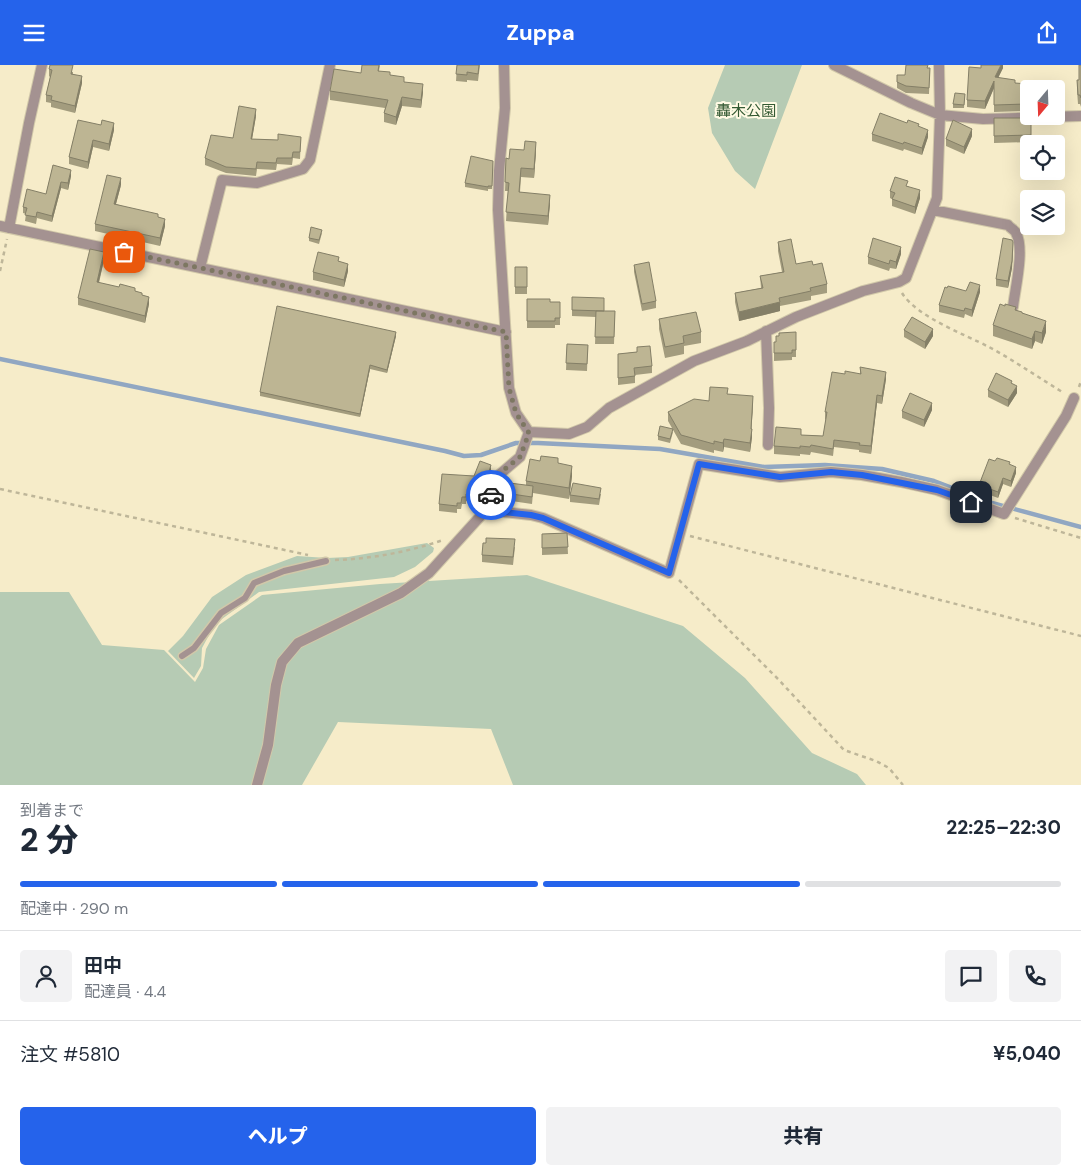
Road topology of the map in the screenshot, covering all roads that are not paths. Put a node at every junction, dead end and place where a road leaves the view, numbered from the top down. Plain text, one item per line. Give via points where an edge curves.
1 (42, 65) edge
2 (330, 65) edge
3 (504, 65) edge
4 (834, 65) edge
5 (939, 65) edge
6 (940, 115) junction
7 (1081, 116) edge
8 (933, 210) junction
9 (4, 227) edge
10 (200, 268) junction
11 (1013, 307) edge
12 (766, 331) junction
13 (506, 332) junction
14 (1074, 398) road end
15 (529, 433) junction
16 (768, 445) dead end
17 (486, 510) junction
18 (326, 561) road end
19 (182, 656) dead end
20 (256, 785) edge

1 - 9 street
2 - 10 street via 310,160 303,169 257,183 222,180
3 - 13 street via 505,108 498,171 498,211
4 - 6 street
5 - 6 street
6 - 7 street via 983,119
6 - 8 street via 937,198
8 - 11 street via 1008,225 1016,233 1019,258
8 - 12 street via 906,277
9 - 10 street
10 - 13 street
12 - 15 street via 694,361 609,408 587,427 569,434
12 - 16 street
13 - 15 street via 509,388 516,413
14 - 17 street via 1004,514 937,490 862,475 831,472 780,477 699,464 669,573 543,518
15 - 17 street via 520,457 500,473
17 - 20 street via 429,573 401,593 298,643 282,662 268,745
18 - 19 lane via 301,566 254,583 245,598 221,613 194,647

